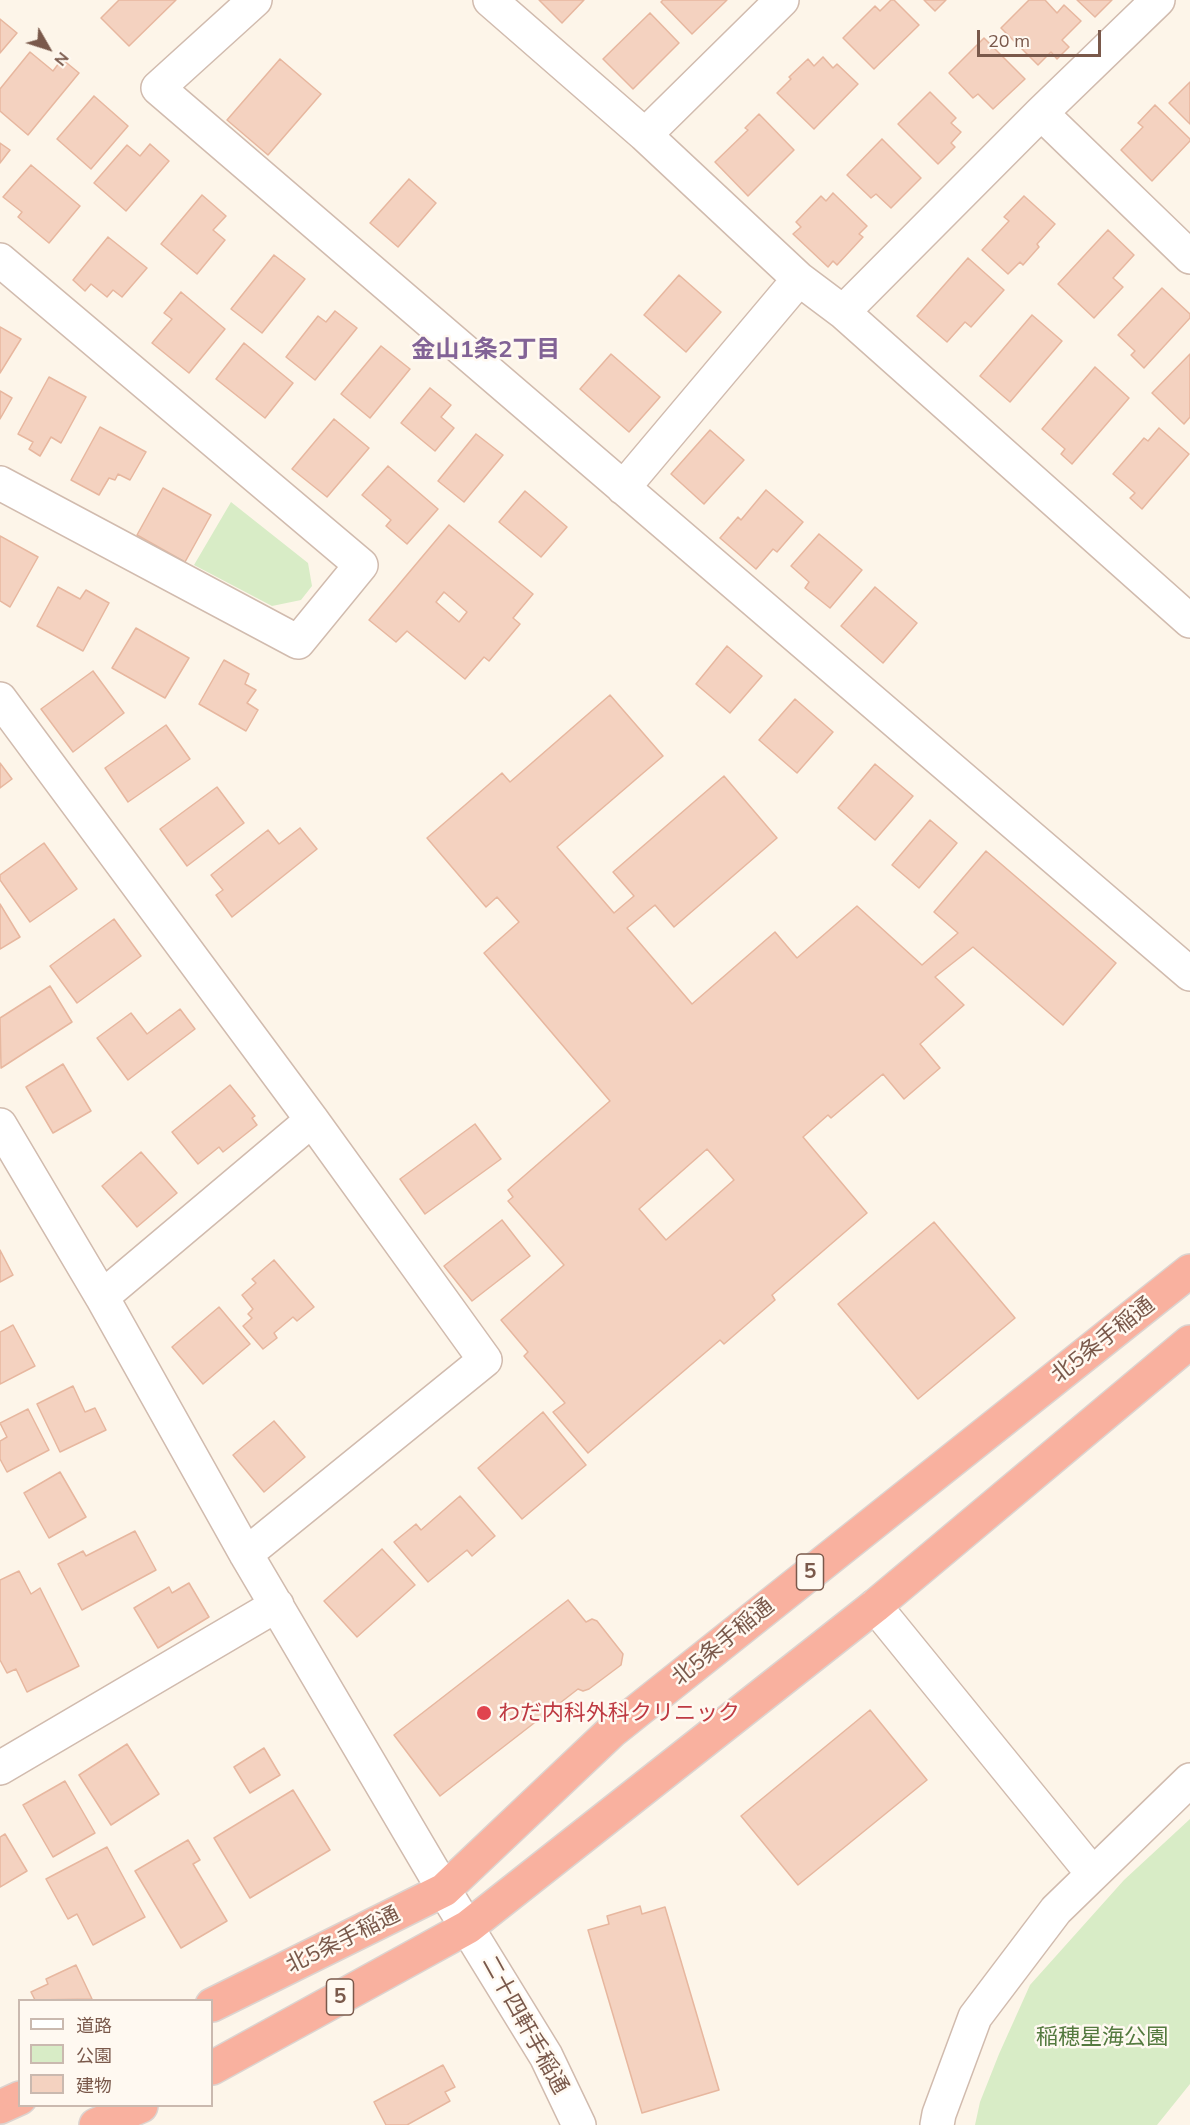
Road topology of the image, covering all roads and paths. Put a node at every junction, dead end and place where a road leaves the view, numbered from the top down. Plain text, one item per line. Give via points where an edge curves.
1 (255, 0) edge
2 (490, 0) edge
3 (782, 0) edge
4 (1158, 0) edge
5 (1041, 113) junction
6 (645, 135) junction
7 (1190, 257) edge
8 (0, 260) edge
9 (799, 279) junction
10 (843, 312) junction
11 (0, 483) edge
12 (623, 488) junction
13 (1190, 621) edge
14 (0, 699) edge
15 (1190, 974) edge
16 (312, 1120) junction
17 (0, 1125) edge
18 (1190, 1271) edge
19 (102, 1297) junction
20 (1190, 1342) edge
21 (246, 1554) junction
22 (277, 1605) junction
23 (875, 1606) junction
24 (0, 1768) edge
25 (1190, 1780) edge
26 (1093, 1874) junction
27 (444, 1890) junction
28 (468, 1927) junction
29 (213, 2005) edge
30 (213, 2067) edge
31 (18, 2099) edge
32 (139, 2107) edge
33 (0, 2108) edge
34 (96, 2125) edge
35 (579, 2125) edge
36 (937, 2125) edge

1 - 12 street via 158,88
2 - 6 street
3 - 6 street
4 - 5 street
5 - 7 street
5 - 10 street
6 - 9 street
8 - 11 street via 361,565 298,642
9 - 10 street
9 - 12 street
10 - 13 street
12 - 15 street
14 - 16 street
16 - 19 street
16 - 21 street via 485,1360
17 - 19 street, 二十四軒手稲通
18 - 27 highway, 北5条手稲通 / 5 via 612,1731
19 - 21 street, 二十四軒手稲通
20 - 23 highway, 北5条手稲通 / 5
21 - 22 street, 二十四軒手稲通
22 - 24 street
22 - 27 street, 二十四軒手稲通
23 - 26 street
23 - 28 highway, 北5条手稲通 / 5
25 - 26 street
26 - 36 street via 1056,1910 975,2017
27 - 28 street, 二十四軒手稲通
27 - 29 highway, 北5条手稲通 / 5
28 - 30 highway, 北5条手稲通 / 5
28 - 35 street, 二十四軒手稲通 via 546,2056
31 - 33 highway
32 - 34 highway

